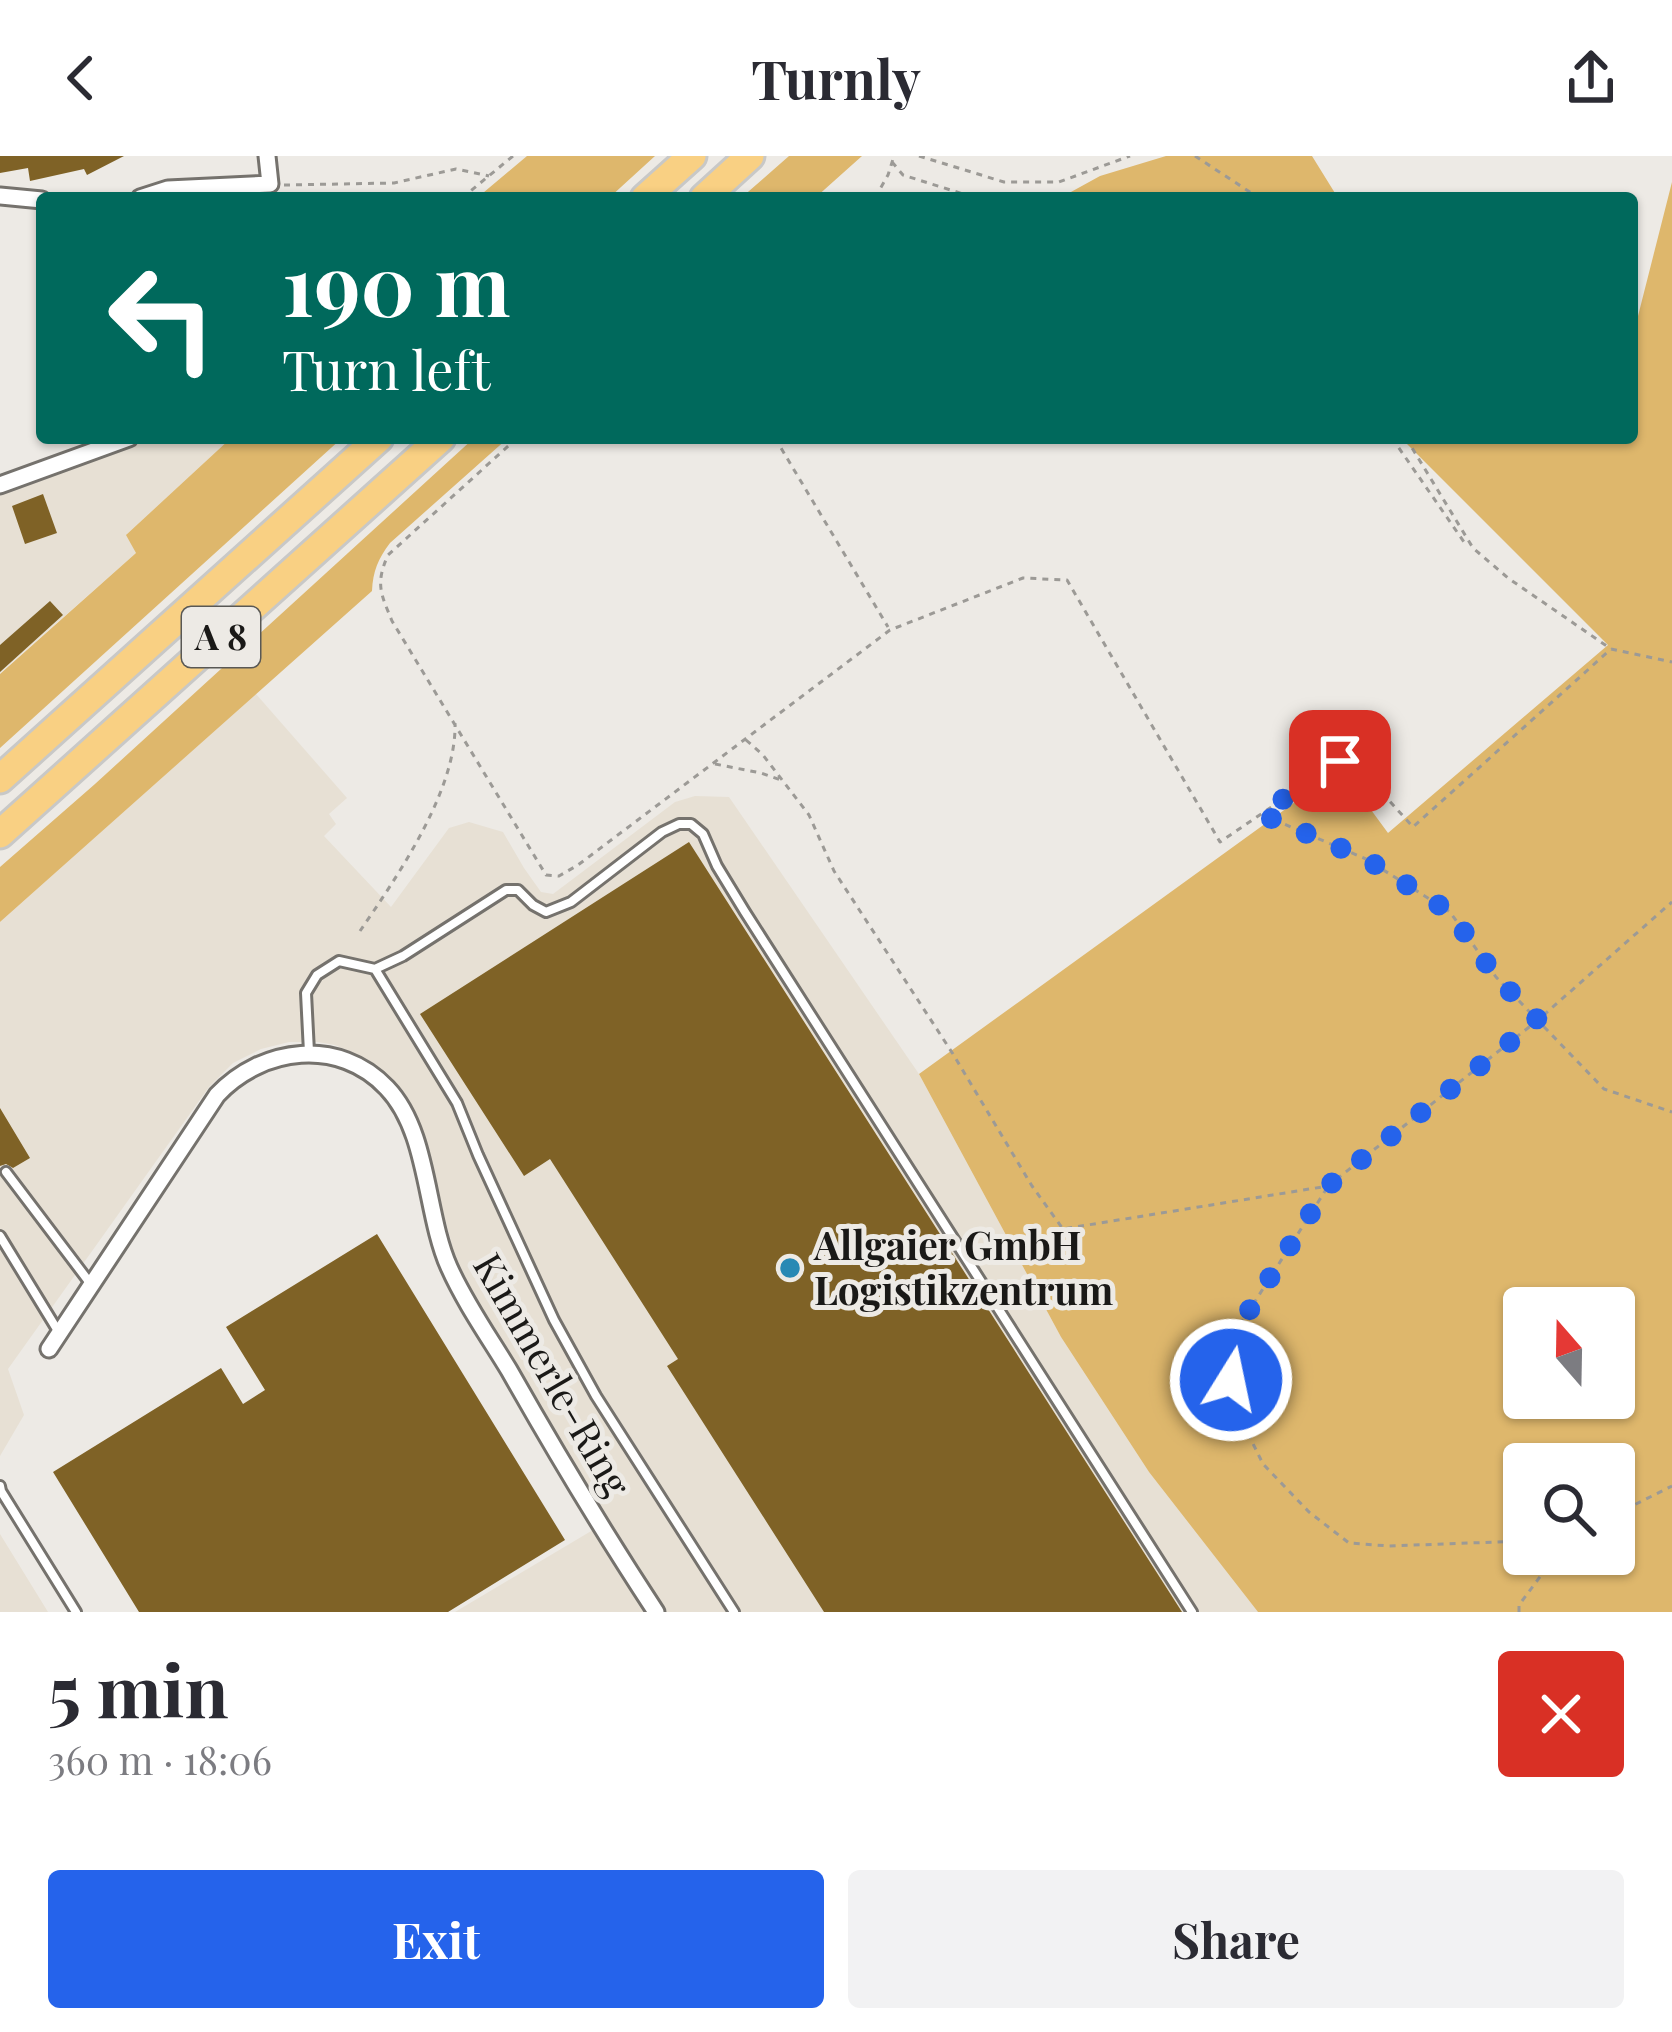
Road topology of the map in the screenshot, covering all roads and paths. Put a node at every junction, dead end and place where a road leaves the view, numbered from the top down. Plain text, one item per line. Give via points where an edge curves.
1 (267, 156) edge
2 (514, 156) edge
3 (692, 156) edge
4 (749, 156) edge
5 (920, 156) edge
6 (1130, 156) edge
7 (1195, 156) edge
8 (893, 159) edge
9 (489, 176) junction
10 (270, 184) junction
11 (159, 192) edge
12 (469, 192) edge
13 (652, 192) edge
14 (710, 192) edge
15 (879, 192) edge
16 (957, 192) edge
17 (1250, 192) edge
18 (0, 196) edge
19 (36, 199) edge
20 (112, 444) edge
21 (372, 444) edge
22 (434, 444) edge
23 (510, 444) edge
24 (779, 444) edge
25 (1396, 444) edge
26 (1410, 444) edge
27 (0, 484) edge
28 (1470, 542) junction
29 (890, 630) junction
30 (1611, 650) junction
31 (1672, 662) edge
32 (455, 722) junction
33 (746, 740) junction
34 (713, 764) junction
35 (0, 779) edge
36 (781, 780) junction
37 (1261, 814) junction
38 (0, 835) edge
39 (1672, 902) edge
40 (360, 931) dead end
41 (375, 969) junction
42 (1538, 1020) junction
43 (310, 1053) junction
44 (1672, 1112) edge
45 (6, 1172) dead end
46 (1328, 1186) junction
47 (0, 1236) edge
48 (90, 1283) junction
49 (59, 1332) junction
50 (49, 1349) dead end
51 (0, 1486) edge
52 (1672, 1486) edge
53 (1635, 1504) edge
54 (1503, 1542) edge
55 (1542, 1575) edge
56 (76, 1612) edge
57 (656, 1612) edge
58 (734, 1612) edge
59 (1192, 1612) edge
60 (1519, 1612) edge

1 - 10 street
2 - 9 path
3 - 13 highway
4 - 14 highway
5 - 6 path via 1004,182 1059,182
7 - 17 path
8 - 15 path
8 - 16 path via 903,175
9 - 10 path via 456,169 394,183
9 - 12 path
10 - 11 street
18 - 19 street
20 - 27 street
21 - 35 highway, A 8
22 - 38 highway, A 8
23 - 32 path via 388,555 380,573 392,621
24 - 29 path
25 - 28 path
26 - 28 path
28 - 30 path
29 - 33 path
29 - 37 path via 1023,578 1067,580 1220,842
30 - 31 path
30 - 37 path via 1413,827 1357,765 1340,761
32 - 34 path via 546,875 578,865
32 - 40 path via 452,764 429,816
33 - 34 path
33 - 36 path
34 - 36 path
36 - 46 path via 1063,1229
37 - 42 path via 1366,859 1450,912
39 - 42 path
41 - 43 lane via 339,961 317,975 306,993
41 - 58 lane via 457,1103 596,1396
41 - 59 lane via 498,893 518,890 546,912 662,832 691,824 704,834 745,912
42 - 44 path via 1604,1089
42 - 46 path
43 - 48 street via 263,1061 226,1084
43 - 57 street, Kimmerle-Ring via 356,1066 396,1098 448,1266
45 - 48 lane
46 - 54 path via 1228,1356 1234,1405 1262,1464 1349,1543
47 - 49 lane
48 - 49 street
49 - 50 street
51 - 56 lane
52 - 53 path
55 - 60 path

